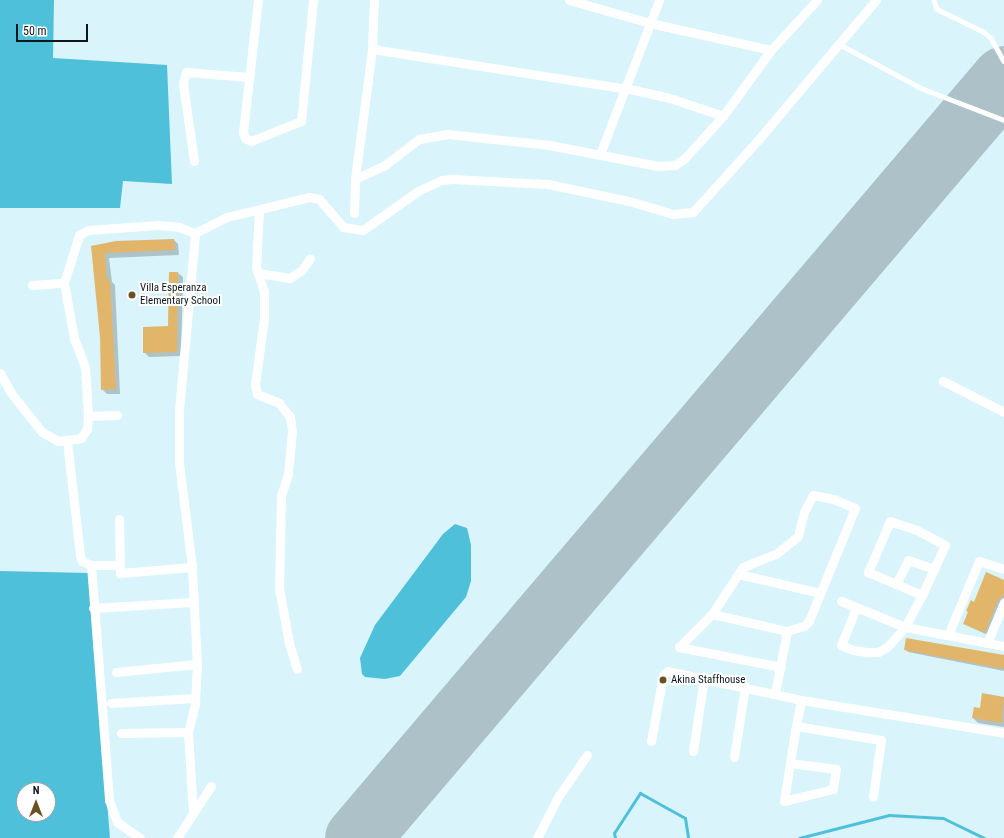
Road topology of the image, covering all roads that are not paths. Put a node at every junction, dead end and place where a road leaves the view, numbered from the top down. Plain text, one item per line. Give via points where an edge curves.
1 (258, 0) edge
2 (313, 0) edge
3 (374, 0) edge
4 (569, 0) edge
5 (659, 0) edge
6 (817, 0) edge
7 (876, 0) edge
8 (934, 0) edge
9 (650, 23) junction
10 (840, 44) junction
11 (372, 49) junction
12 (770, 50) junction
13 (1003, 54) edge
14 (1004, 61) edge
15 (249, 77) junction
16 (624, 88) junction
17 (723, 116) junction
18 (1004, 120) edge
19 (600, 154) junction
20 (194, 161) dead end
21 (355, 179) junction
22 (259, 210) junction
23 (354, 213) dead end
24 (195, 233) junction
25 (310, 258) dead end
26 (258, 273) junction
27 (64, 283) junction
28 (32, 285) dead end
29 (0, 374) edge
30 (943, 381) dead end
31 (1004, 412) edge
32 (117, 414) dead end
33 (88, 416) junction
34 (67, 442) junction
35 (119, 519) dead end
36 (90, 565) junction
37 (119, 565) junction
38 (192, 567) junction
39 (934, 569) junction
40 (1004, 569) edge
41 (738, 574) junction
42 (896, 584) junction
43 (820, 593) junction
44 (922, 595) junction
45 (841, 601) dead end
46 (193, 602) junction
47 (1004, 602) edge
48 (93, 608) junction
49 (856, 608) junction
50 (712, 614) junction
51 (905, 627) junction
52 (788, 631) junction
53 (948, 635) junction
54 (987, 644) junction
55 (1004, 646) edge
56 (197, 664) junction
57 (781, 667) junction
58 (298, 669) dead end
59 (116, 672) dead end
60 (704, 677) junction
61 (745, 686) junction
62 (775, 693) junction
63 (195, 698) junction
64 (801, 700) junction
65 (111, 703) dead end
66 (796, 726) junction
67 (188, 732) junction
68 (121, 733) dead end
69 (1004, 734) edge
70 (651, 741) dead end
71 (693, 751) dead end
72 (587, 755) dead end
73 (734, 757) dead end
74 (790, 763) junction
75 (211, 786) dead end
76 (873, 796) dead end
77 (193, 814) junction
78 (540, 836) edge
79 (140, 838) edge
80 (177, 838) edge

1 - 15 street
2 - 15 street via 301,121 251,141 245,138 243,123
3 - 11 street
4 - 9 street
5 - 9 street
6 - 12 street
7 - 10 street
8 - 13 lane via 937,9 984,32
9 - 12 street
9 - 16 street
10 - 18 lane via 921,88
10 - 22 street via 728,174 693,212 687,214 673,214 576,189 483,180 442,180 418,191 363,230 343,227 318,199 313,197
11 - 16 street
11 - 21 street
12 - 17 street
13 - 14 lane
15 - 20 street via 186,72 183,84
16 - 17 street via 673,99
16 - 19 street
17 - 19 street via 684,160 675,165 658,166
19 - 21 street via 549,145 448,134 419,139 385,165
21 - 23 street
22 - 24 street via 227,216
22 - 26 street
24 - 27 street via 179,227 158,225 88,230 79,235
24 - 38 street via 179,417 179,462
25 - 26 street via 302,270 290,278
26 - 58 street via 264,291 264,319 256,390 260,397 282,405 290,417 292,431 288,474 281,496 279,588 289,643
27 - 28 street
27 - 33 street via 74,338 85,367
29 - 34 street via 11,393 42,432 51,438
30 - 31 street
32 - 33 street
33 - 34 street via 87,429 81,438
34 - 36 street via 80,555 82,561
35 - 37 street
36 - 37 street
36 - 48 street
37 - 38 street via 120,573
38 - 46 street
39 - 42 street via 907,560
39 - 42 street via 945,544 890,521 868,570
39 - 44 street
40 - 53 street via 979,561
41 - 43 street
41 - 43 street via 746,564 776,554 798,536 804,512 814,495 825,496 855,508
41 - 50 street
42 - 44 street
43 - 52 street via 804,626
44 - 51 street
45 - 49 street
46 - 48 street
46 - 56 street
47 - 54 street
48 - 79 street via 109,800 116,822
49 - 51 street
49 - 51 street via 840,643 848,648 878,652
50 - 52 street
50 - 57 street via 680,647
51 - 53 street
52 - 57 street
53 - 54 street
54 - 55 street
56 - 59 street
56 - 63 street
57 - 62 street
60 - 61 street
60 - 70 street via 668,671 665,673
60 - 71 street
61 - 62 street
61 - 73 street
62 - 64 street
63 - 65 street
63 - 67 street
64 - 66 street
64 - 69 street
66 - 74 street
66 - 76 street via 881,740
67 - 68 street
67 - 77 street
72 - 78 street via 558,797
74 - 74 street via 784,801 832,790 836,769
75 - 77 street
77 - 80 street

